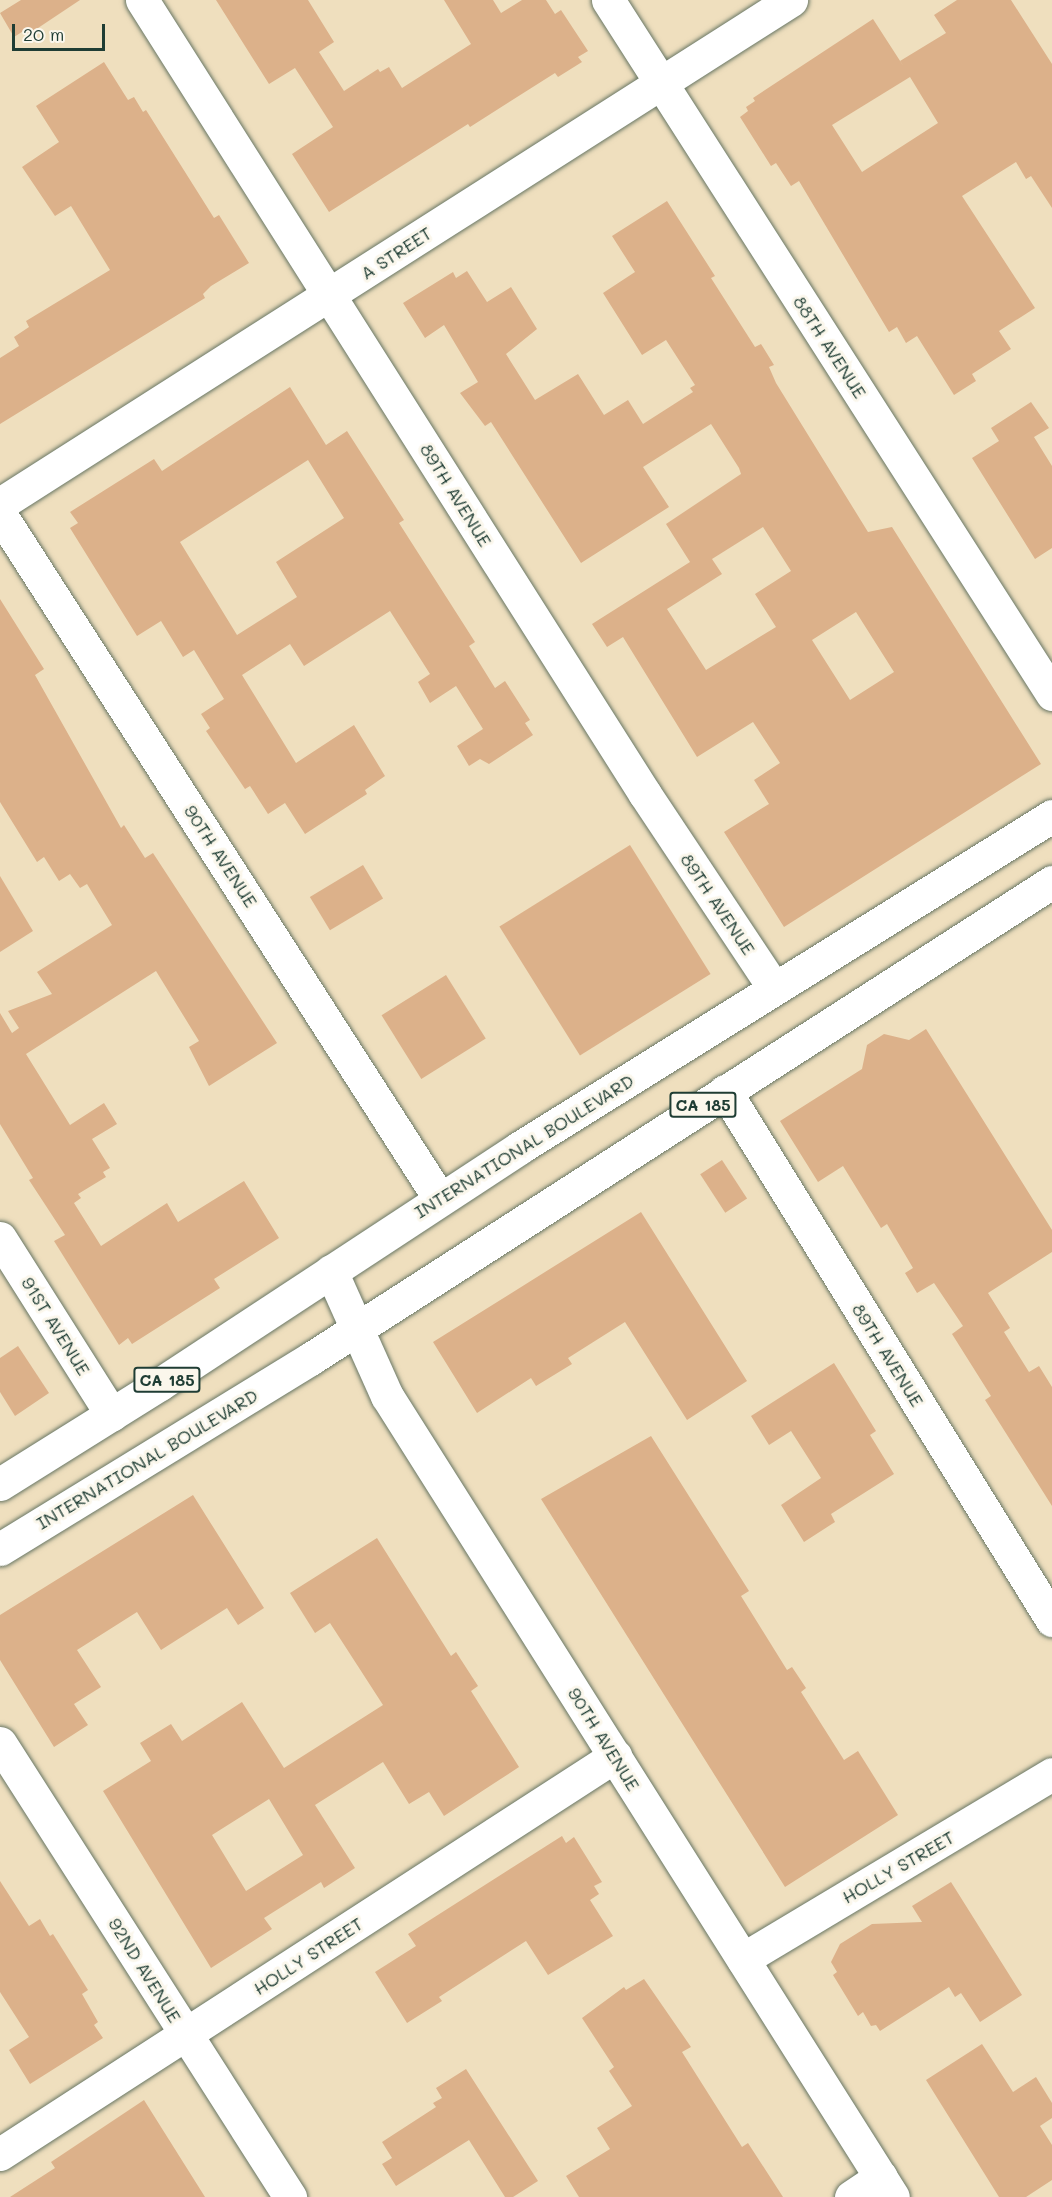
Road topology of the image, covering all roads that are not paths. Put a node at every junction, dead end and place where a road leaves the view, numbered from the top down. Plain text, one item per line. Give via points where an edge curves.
1 (142, 0) edge
2 (608, 0) edge
3 (791, 0) edge
4 (661, 83) junction
5 (329, 296) junction
6 (0, 504) edge
7 (0, 514) edge
8 (1052, 694) edge
9 (1052, 816) edge
10 (1052, 882) edge
11 (773, 987) junction
12 (725, 1091) junction
13 (441, 1199) junction
14 (0, 1238) edge
15 (331, 1271) junction
16 (355, 1329) junction
17 (112, 1415) junction
18 (0, 1484) edge
19 (0, 1549) edge
20 (1052, 1620) edge
21 (0, 1743) edge
22 (615, 1756) junction
23 (1052, 1774) edge
24 (743, 1959) junction
25 (184, 2032) junction
26 (0, 2154) edge
27 (887, 2187) edge
28 (290, 2197) edge
29 (851, 2197) edge

1 - 5 street, 89TH AVENUE
2 - 4 street, 88TH AVENUE
3 - 4 street, A STREET
4 - 5 street, A STREET
4 - 8 street, 88TH AVENUE
5 - 6 street, A STREET
5 - 11 street, 89TH AVENUE via 350,323 645,794
7 - 13 street, 90TH AVENUE
9 - 11 street, INTERNATIONAL BOULEVARD / CA 185
10 - 12 street, INTERNATIONAL BOULEVARD / CA 185
11 - 13 street, INTERNATIONAL BOULEVARD / CA 185
12 - 16 street, INTERNATIONAL BOULEVARD / CA 185
12 - 20 street, 89TH AVENUE
13 - 15 street, INTERNATIONAL BOULEVARD / CA 185
14 - 17 street, 91ST AVENUE
15 - 16 street, 90TH AVENUE
15 - 17 street, INTERNATIONAL BOULEVARD / CA 185
16 - 19 street, INTERNATIONAL BOULEVARD / CA 185
16 - 22 street, 90TH AVENUE via 387,1396
17 - 18 street, INTERNATIONAL BOULEVARD / CA 185
21 - 25 street, 92ND AVENUE
22 - 24 street, 90TH AVENUE
22 - 25 street, HOLLY STREET via 220,2014
23 - 24 street, HOLLY STREET
24 - 27 street, 90TH AVENUE
25 - 26 street, HOLLY STREET via 148,2060
25 - 28 street, 92ND AVENUE
27 - 29 street

